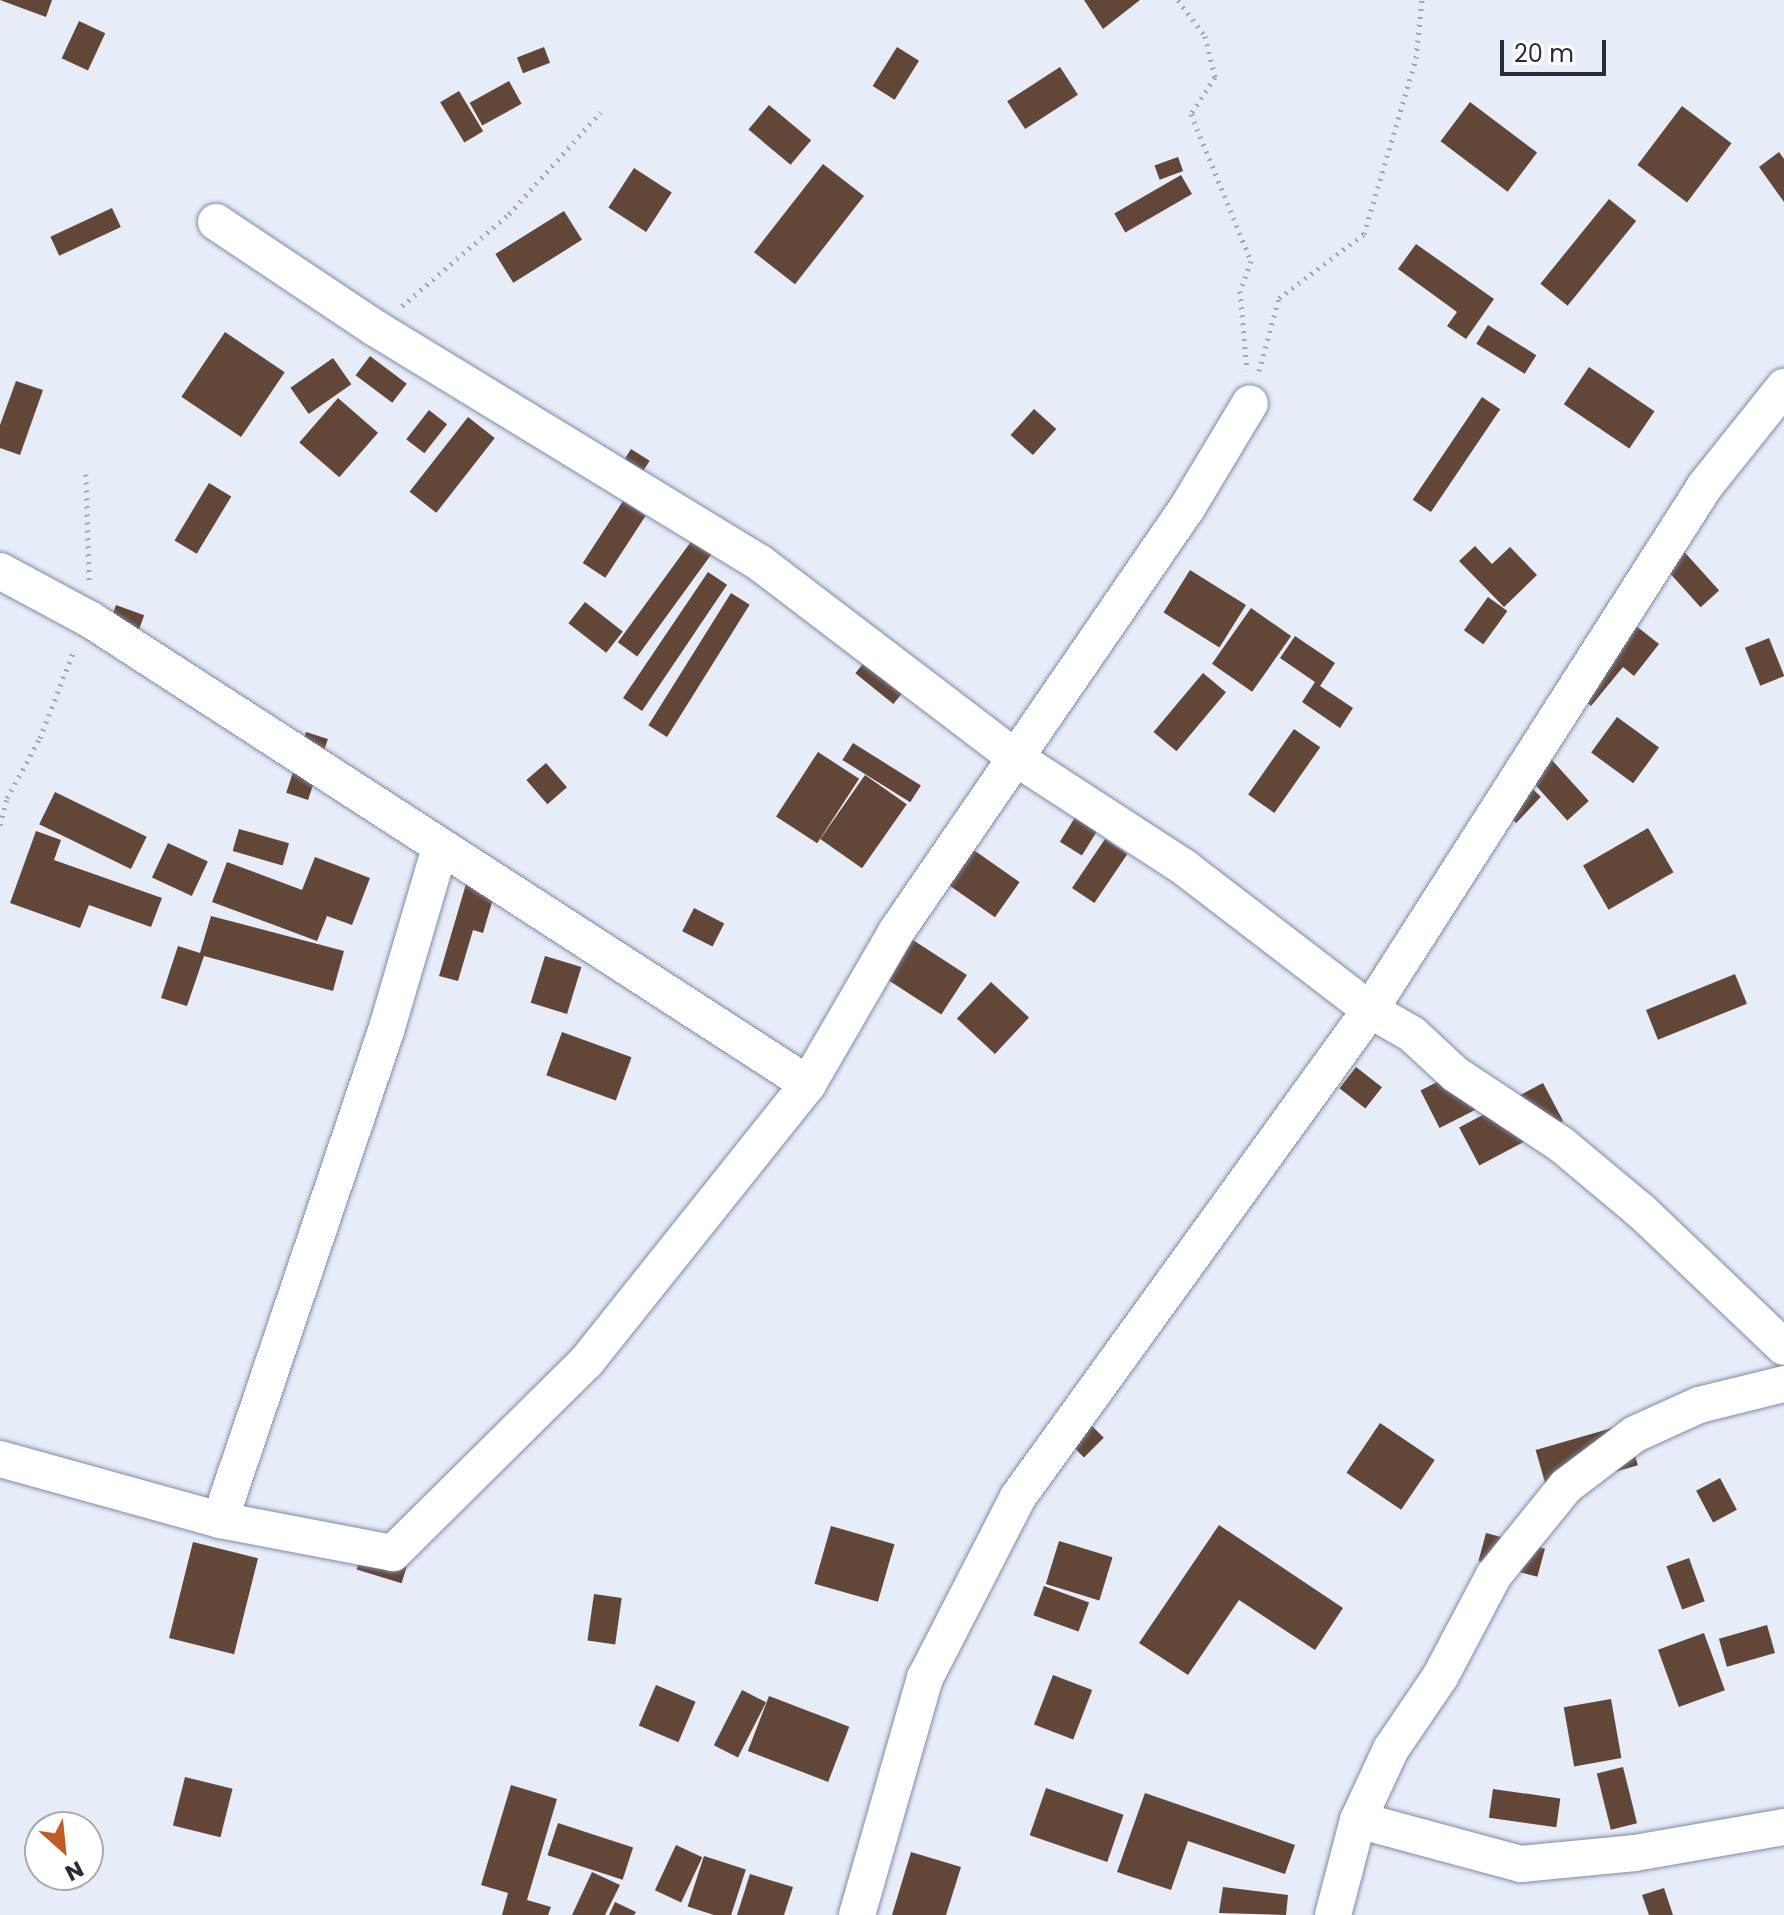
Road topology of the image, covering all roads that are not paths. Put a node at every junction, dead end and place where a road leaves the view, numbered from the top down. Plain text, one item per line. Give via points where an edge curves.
1 (216, 222) dead end
2 (1784, 387) edge
3 (1250, 403) road end
4 (0, 571) edge
5 (1019, 760) junction
6 (440, 847) junction
7 (1370, 1010) junction
8 (808, 1084) junction
9 (1784, 1347) edge
10 (1784, 1384) edge
11 (0, 1459) edge
12 (220, 1520) junction
13 (1358, 1820) junction
14 (1784, 1827) edge
15 (857, 1915) edge
16 (1333, 1915) edge

1 - 5 street via 375,328 760,563
2 - 7 street via 1688,511
3 - 5 street via 1187,508
4 - 6 street via 91,620
5 - 7 street via 1185,868
5 - 8 street via 896,932
6 - 8 street
6 - 12 street via 386,1031
7 - 9 street via 1412,1034 1455,1074 1562,1145 1641,1211
7 - 15 street via 1018,1497 925,1678
8 - 12 street via 587,1361 393,1553
10 - 13 street via 1699,1405 1635,1434 1566,1486 1494,1575 1440,1677 1391,1749
11 - 12 street
13 - 14 street via 1521,1864 1635,1853
13 - 16 street

